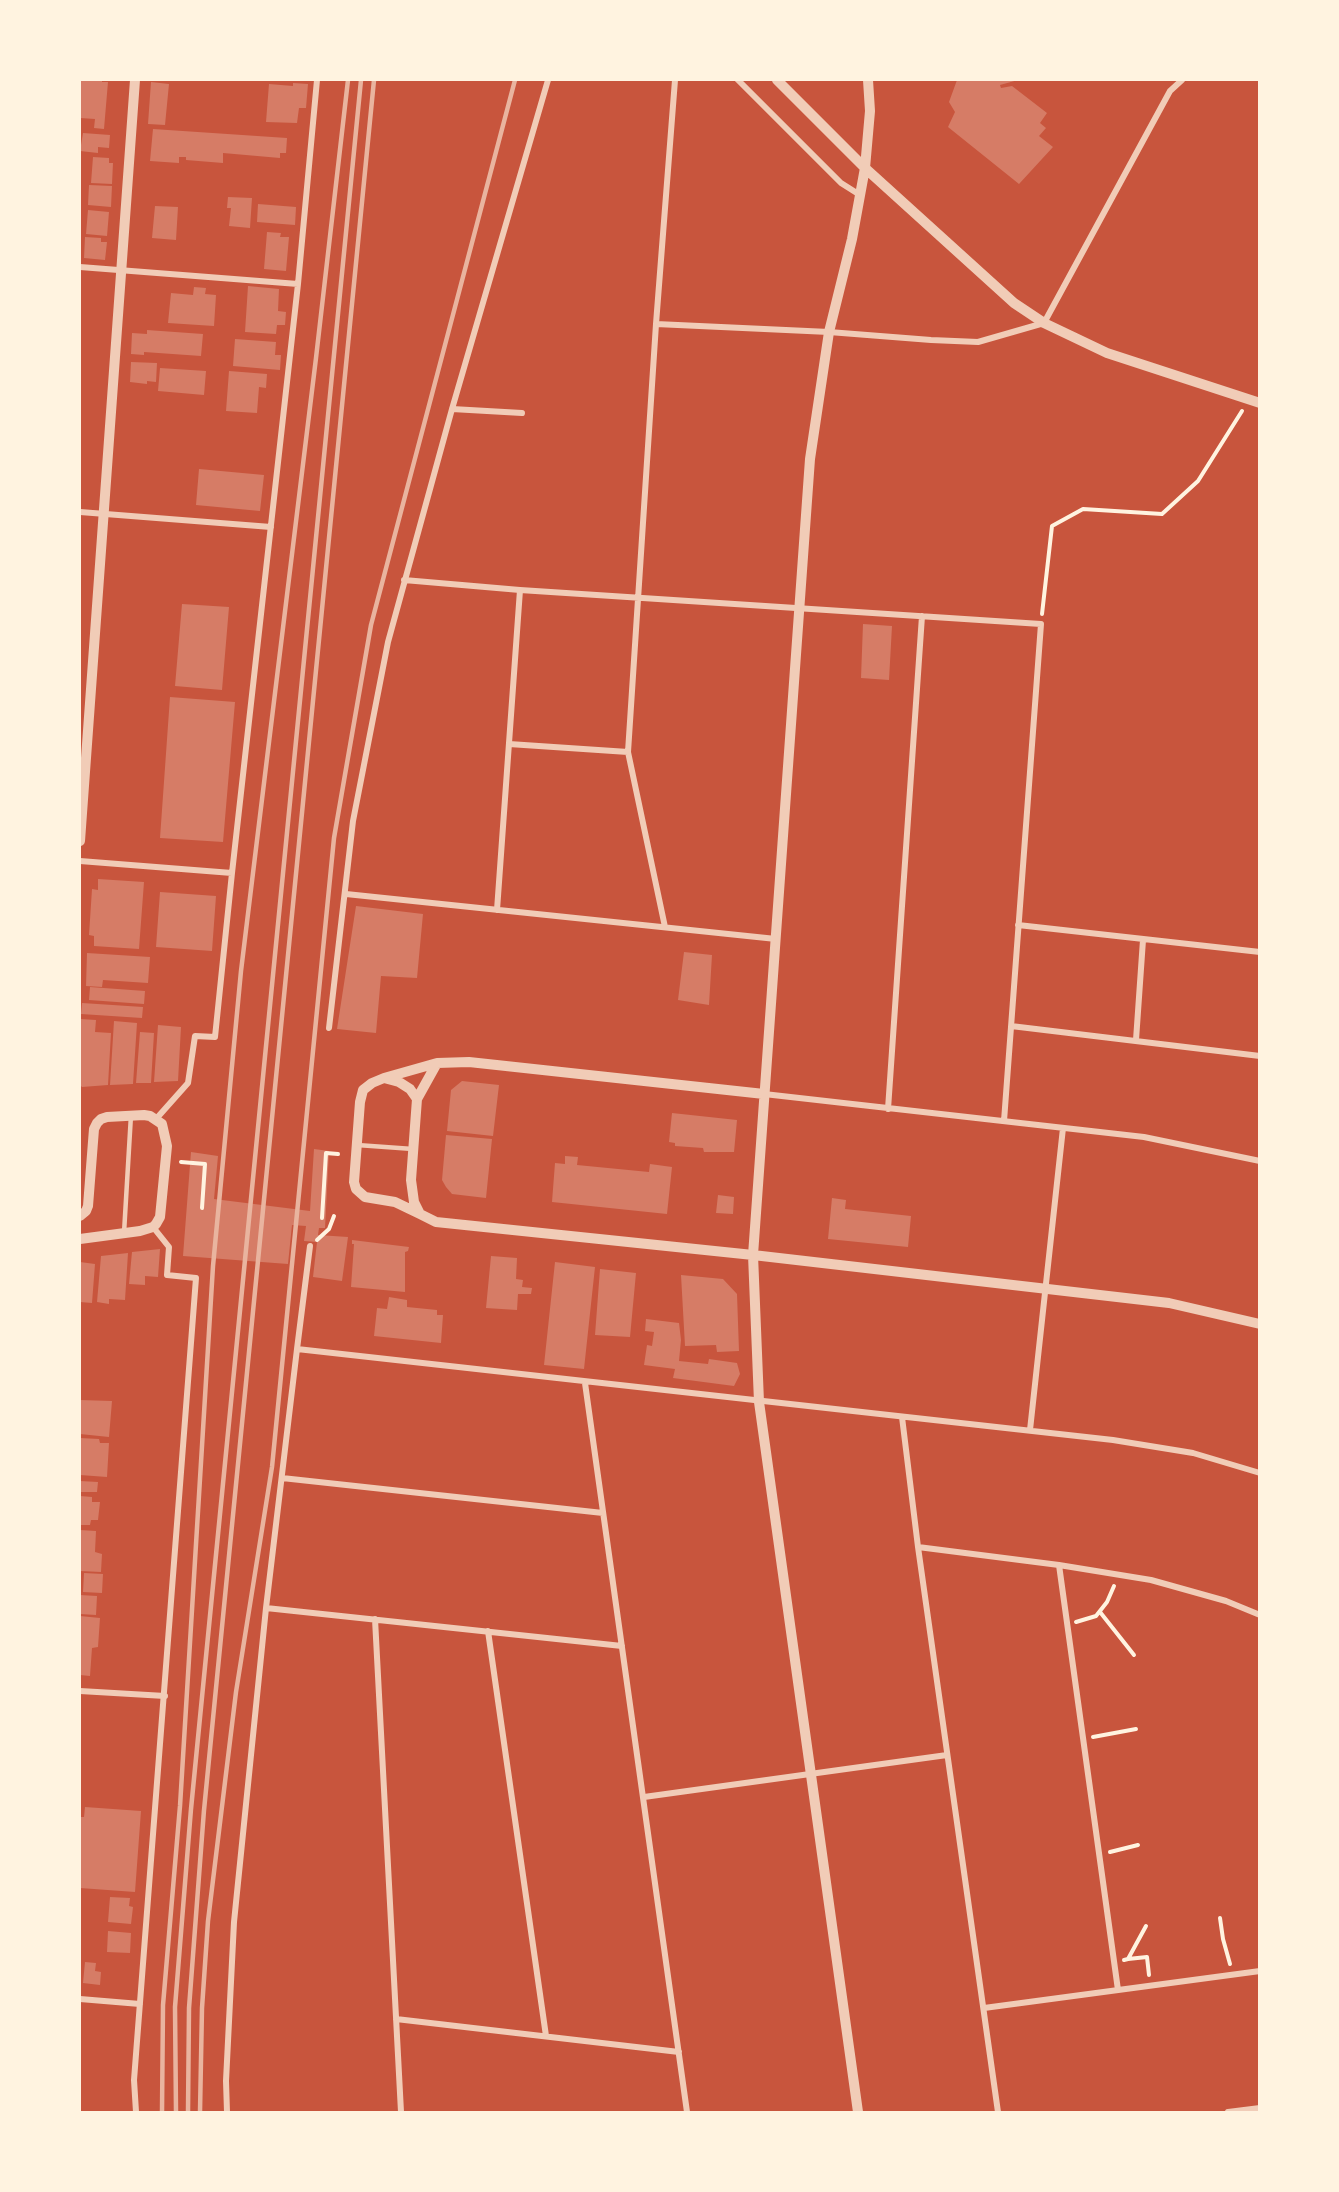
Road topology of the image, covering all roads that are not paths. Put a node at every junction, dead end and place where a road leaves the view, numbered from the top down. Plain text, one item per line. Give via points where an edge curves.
1 (135, 80) edge
2 (317, 80) edge
3 (548, 80) edge
4 (675, 80) edge
5 (738, 80) edge
6 (777, 80) edge
7 (868, 80) edge
8 (1182, 80) edge
9 (865, 168) junction
10 (860, 195) junction
11 (80, 267) edge
12 (122, 270) junction
13 (298, 284) junction
14 (1044, 323) junction
15 (656, 324) junction
16 (829, 332) junction
17 (1255, 401) edge
18 (452, 409) junction
19 (522, 413) dead end
20 (80, 512) edge
21 (104, 514) junction
22 (271, 527) junction
23 (404, 580) junction
24 (520, 590) junction
25 (638, 598) junction
26 (800, 607) junction
27 (922, 616) junction
28 (509, 744) junction
29 (627, 752) junction
30 (80, 841) edge
31 (80, 861) edge
32 (232, 873) junction
33 (346, 894) junction
34 (497, 910) junction
35 (1018, 925) junction
36 (665, 927) junction
37 (776, 939) junction
38 (1143, 940) junction
39 (1260, 952) edge
40 (1011, 1026) junction
41 (329, 1028) dead end
42 (1136, 1040) junction
43 (1260, 1056) edge
44 (437, 1063) junction
45 (384, 1078) junction
46 (764, 1094) junction
47 (417, 1099) junction
48 (888, 1109) junction
49 (130, 1115) junction
50 (156, 1119) junction
51 (1004, 1121) junction
52 (1062, 1128) junction
53 (357, 1145) junction
54 (413, 1149) junction
55 (1260, 1161) edge
56 (411, 1180) junction
57 (395, 1202) junction
58 (420, 1214) junction
59 (80, 1216) edge
60 (153, 1227) junction
61 (124, 1234) junction
62 (80, 1239) edge
63 (310, 1246) road end
64 (753, 1255) junction
65 (1045, 1288) junction
66 (1260, 1324) edge
67 (297, 1349) junction
68 (585, 1383) junction
69 (759, 1402) junction
70 (902, 1417) junction
71 (1030, 1430) junction
72 (1260, 1473) edge
73 (282, 1478) junction
74 (603, 1513) junction
75 (918, 1547) junction
76 (1059, 1565) junction
77 (266, 1608) junction
78 (1260, 1615) edge
79 (375, 1619) junction
80 (488, 1631) junction
81 (622, 1646) junction
82 (80, 1691) edge
83 (165, 1696) junction
84 (947, 1755) junction
85 (811, 1774) junction
86 (644, 1797) junction
87 (1260, 1971) edge
88 (1118, 1990) junction
89 (80, 1999) edge
90 (140, 2004) junction
91 (984, 2008) junction
92 (396, 2019) junction
93 (546, 2036) junction
94 (679, 2052) junction
95 (1260, 2108) edge
96 (136, 2112) edge
97 (227, 2112) edge
98 (401, 2112) edge
99 (687, 2112) edge
100 (858, 2112) edge
101 (998, 2112) edge
102 (1228, 2112) edge

1 - 12 street
2 - 13 street
3 - 18 street
4 - 15 street
5 - 10 street via 841,183
6 - 9 street
7 - 9 street via 870,111
8 - 14 street via 1170,91
9 - 10 street
9 - 14 street via 1014,303
10 - 16 street
11 - 12 street
12 - 13 street
12 - 21 street
13 - 22 street
14 - 16 street via 978,342
14 - 17 street via 1107,353
15 - 16 street
15 - 25 street
16 - 26 street via 810,459
18 - 19 street
18 - 23 street
20 - 21 street
21 - 22 street
21 - 30 street
22 - 32 street
23 - 24 street
23 - 33 street via 355,811
24 - 25 street
24 - 28 street
25 - 26 street
25 - 29 street
26 - 27 street
26 - 37 street
27 - 35 street via 1041,624
27 - 48 street
28 - 29 street
28 - 34 street
29 - 36 street
31 - 32 street
32 - 50 street via 215,1037 195,1036 188,1083
33 - 34 street
33 - 41 street
34 - 36 street
35 - 38 street
35 - 40 street
36 - 37 street
37 - 46 street
38 - 39 street
38 - 42 street
40 - 42 street
40 - 51 street
42 - 43 street
44 - 45 street
44 - 46 street via 468,1062
44 - 47 street
45 - 47 street via 399,1082
45 - 53 street via 363,1090
46 - 48 street
46 - 64 street
47 - 54 street
48 - 51 street
49 - 50 street
49 - 59 street via 101,1119 94,1129 88,1206
49 - 61 lane
50 - 60 street via 162,1124 167,1146 160,1217
51 - 52 street
52 - 55 street via 1144,1137
52 - 65 street
53 - 54 lane
53 - 57 street via 356,1189 365,1197
54 - 56 street
56 - 57 street via 402,1198
56 - 58 street
57 - 58 street
58 - 64 street via 436,1222
60 - 61 street
60 - 83 street via 169,1247 167,1275 196,1278
61 - 62 street
63 - 67 street
64 - 65 street
64 - 69 street
65 - 66 street via 1169,1304
65 - 71 street
67 - 68 street
67 - 73 street
68 - 69 street
68 - 74 street
69 - 70 street
69 - 85 street
70 - 71 street
70 - 75 street
71 - 72 street via 1157,1446
73 - 74 street
73 - 77 street
74 - 81 street
75 - 76 street
75 - 84 street
76 - 78 street via 1187,1589
76 - 88 street
77 - 79 street
77 - 97 street via 234,1922
79 - 80 street
79 - 92 street
80 - 81 street
80 - 93 street
81 - 86 street
82 - 83 street
83 - 90 street
84 - 85 street
84 - 91 street
85 - 86 street
85 - 100 street
86 - 94 street
87 - 88 street
88 - 91 street
89 - 90 street
90 - 96 street via 134,2080
91 - 101 street
92 - 93 street
92 - 98 street
93 - 94 street
94 - 99 street
95 - 102 street

